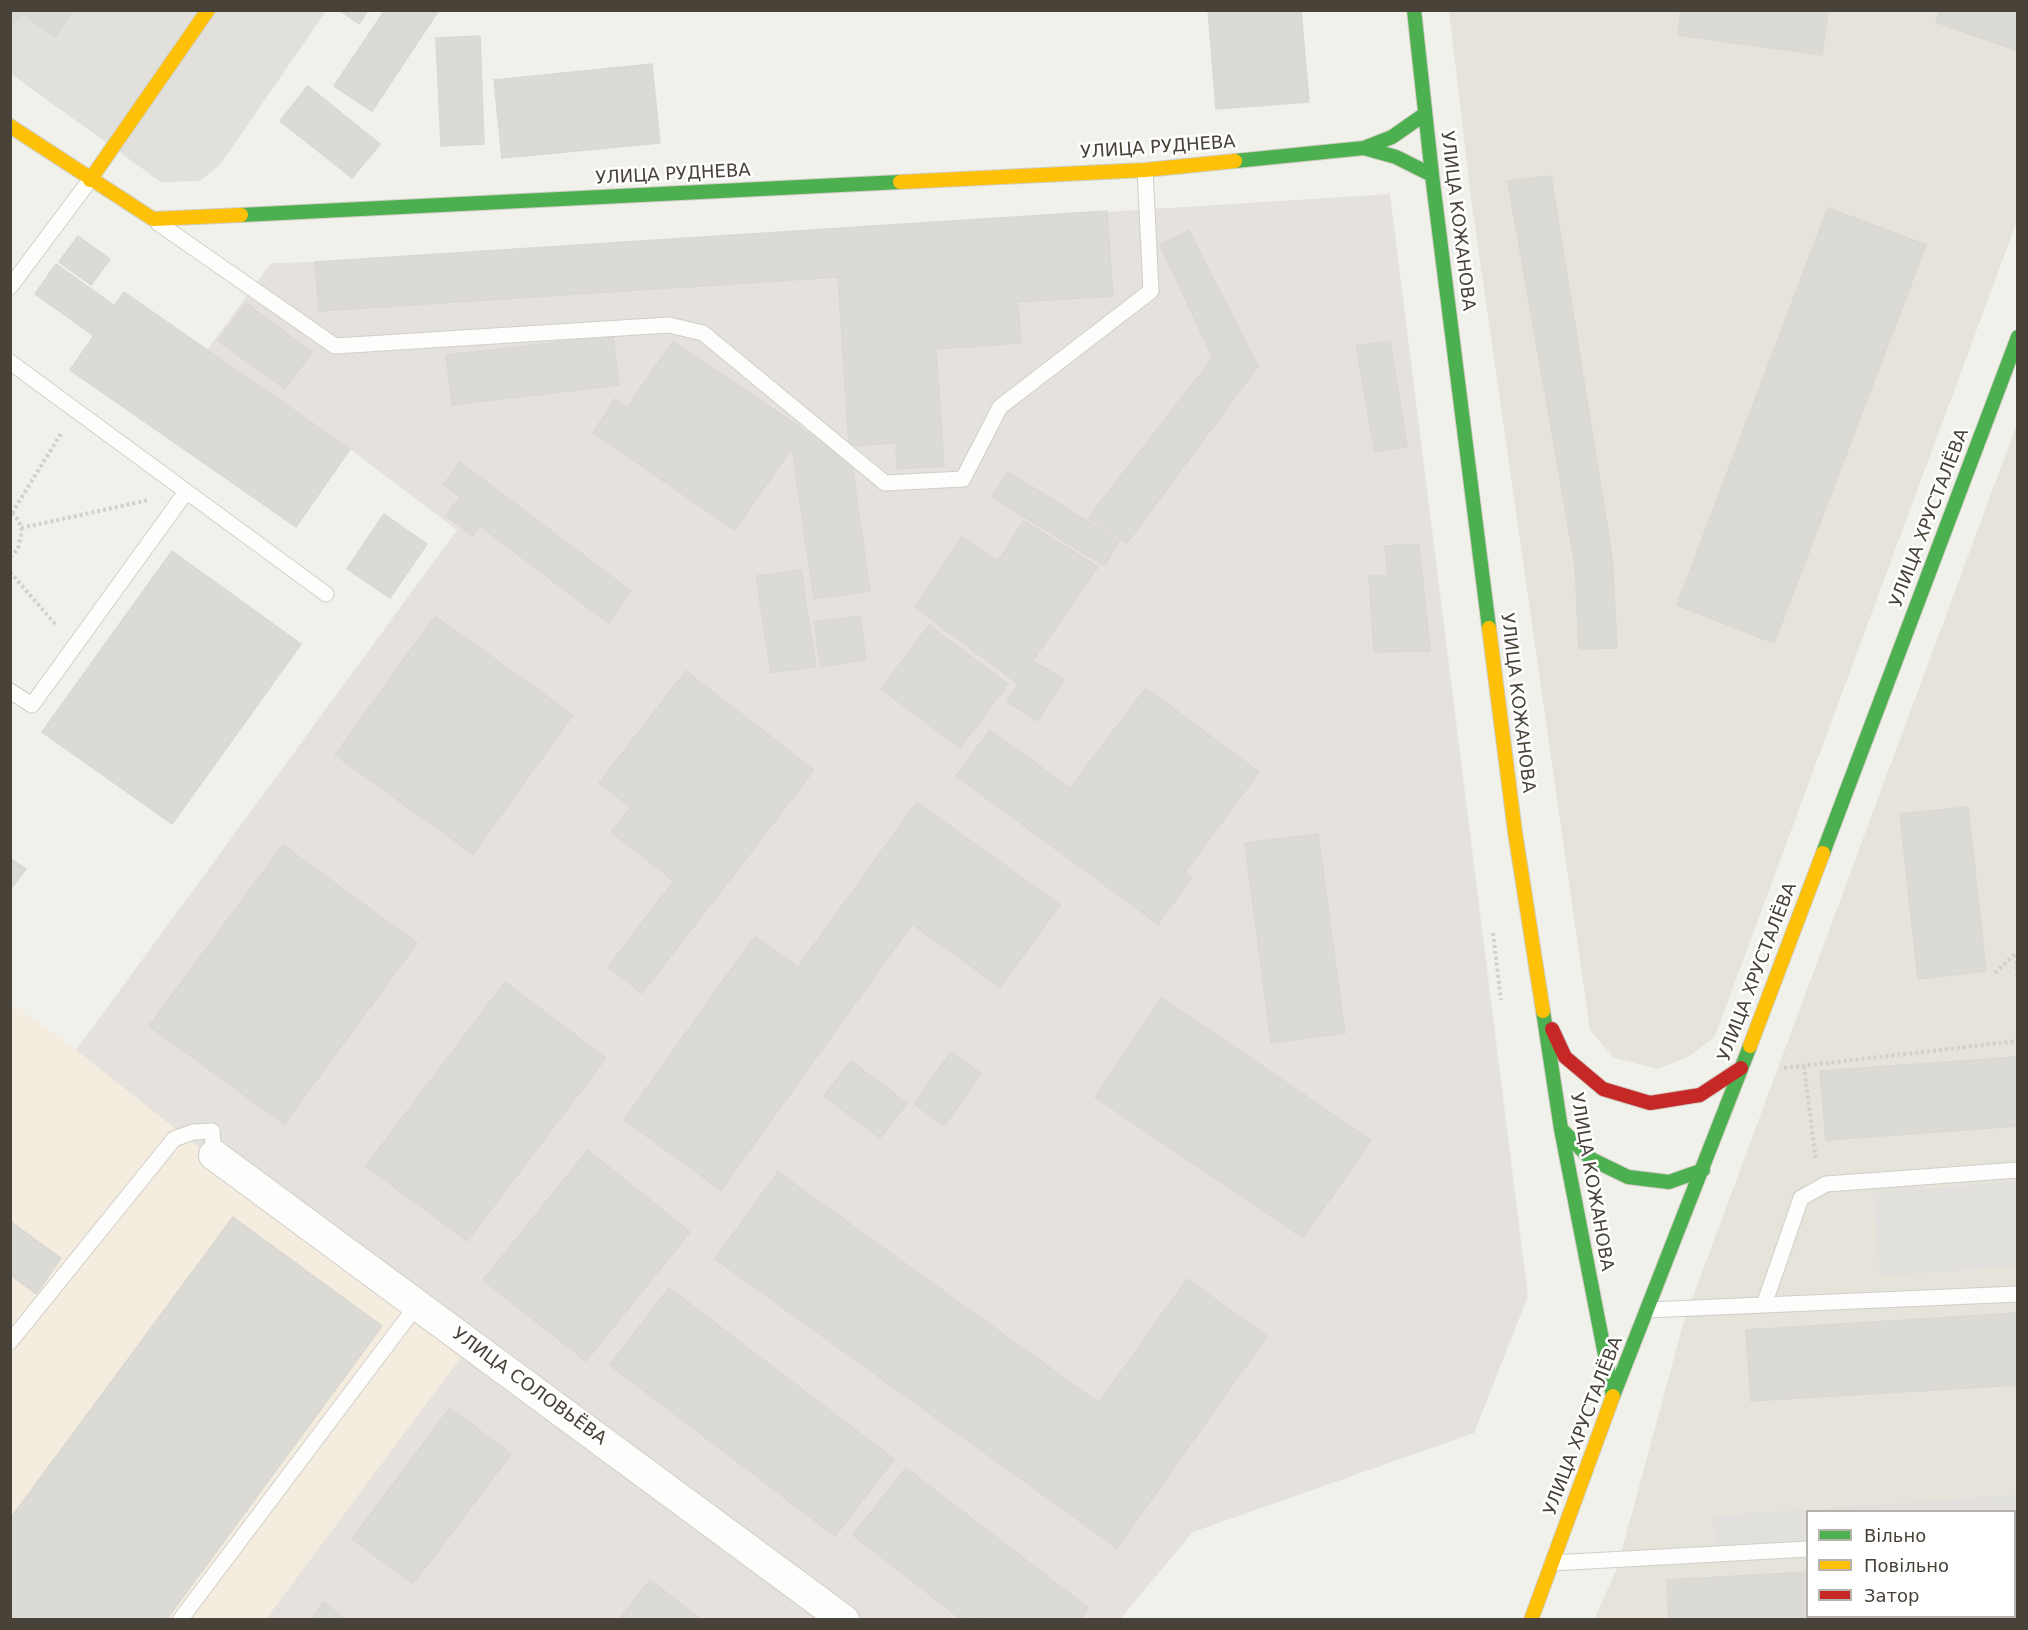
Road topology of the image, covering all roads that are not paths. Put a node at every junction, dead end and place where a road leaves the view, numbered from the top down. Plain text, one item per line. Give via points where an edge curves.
1 (208, 10) edge
2 (1414, 10) edge
3 (1425, 114) junction
4 (10, 126) edge
5 (1364, 148) junction
6 (1145, 170) junction
7 (1432, 175) junction
8 (90, 180) junction
9 (153, 219) junction
10 (10, 287) edge
11 (2018, 338) edge
12 (10, 362) edge
13 (186, 492) junction
14 (326, 594) dead end
15 (10, 691) edge
16 (1544, 1012) junction
17 (1741, 1068) junction
18 (1561, 1129) junction
19 (214, 1155) joint
20 (1703, 1170) junction
21 (2018, 1170) edge
22 (2018, 1294) edge
23 (417, 1305) junction
24 (1764, 1305) junction
25 (1648, 1310) junction
26 (10, 1342) edge
27 (1613, 1396) junction
28 (1806, 1549) edge
29 (1552, 1563) junction
30 (180, 1620) edge
31 (844, 1620) edge
32 (1531, 1620) edge

1 - 8 main road
2 - 3 main road, УЛИЦА КОЖАНОВА
3 - 5 main road, УЛИЦА РУДНЕВА via 1392,137
3 - 7 main road, УЛИЦА КОЖАНОВА
4 - 8 main road
5 - 6 main road, УЛИЦА РУДНЕВА
5 - 7 main road, УЛИЦА РУДНЕВА via 1396,157
6 - 9 main road, УЛИЦА РУДНЕВА
6 - 9 lane via 1151,291 1000,407 963,479 885,483 703,333 669,325 335,346
7 - 16 main road, УЛИЦА КОЖАНОВА via 1515,832
8 - 9 main road
8 - 10 lane
11 - 17 main road, УЛИЦА ХРУСТАЛЁВА
12 - 13 lane
13 - 14 lane
13 - 15 lane via 32,705
16 - 17 main road via 1565,1057 1603,1089 1650,1102 1700,1095
16 - 18 main road, УЛИЦА КОЖАНОВА
17 - 20 main road, УЛИЦА ХРУСТАЛЁВА
18 - 20 main road via 1591,1159 1628,1177 1669,1182
18 - 27 main road, УЛИЦА КОЖАНОВА
19 - 23 street, УЛИЦА СОЛОВЬЁВА
19 - 26 lane via 212,1131 174,1139
20 - 25 main road, УЛИЦА ХРУСТАЛЁВА
21 - 24 lane via 1826,1184 1801,1198
22 - 24 lane
23 - 30 lane
23 - 31 street, УЛИЦА СОЛОВЬЁВА
24 - 25 lane
25 - 27 main road, УЛИЦА ХРУСТАЛЁВА
27 - 29 main road, УЛИЦА ХРУСТАЛЁВА
28 - 29 lane
29 - 32 main road, УЛИЦА ХРУСТАЛЁВА

